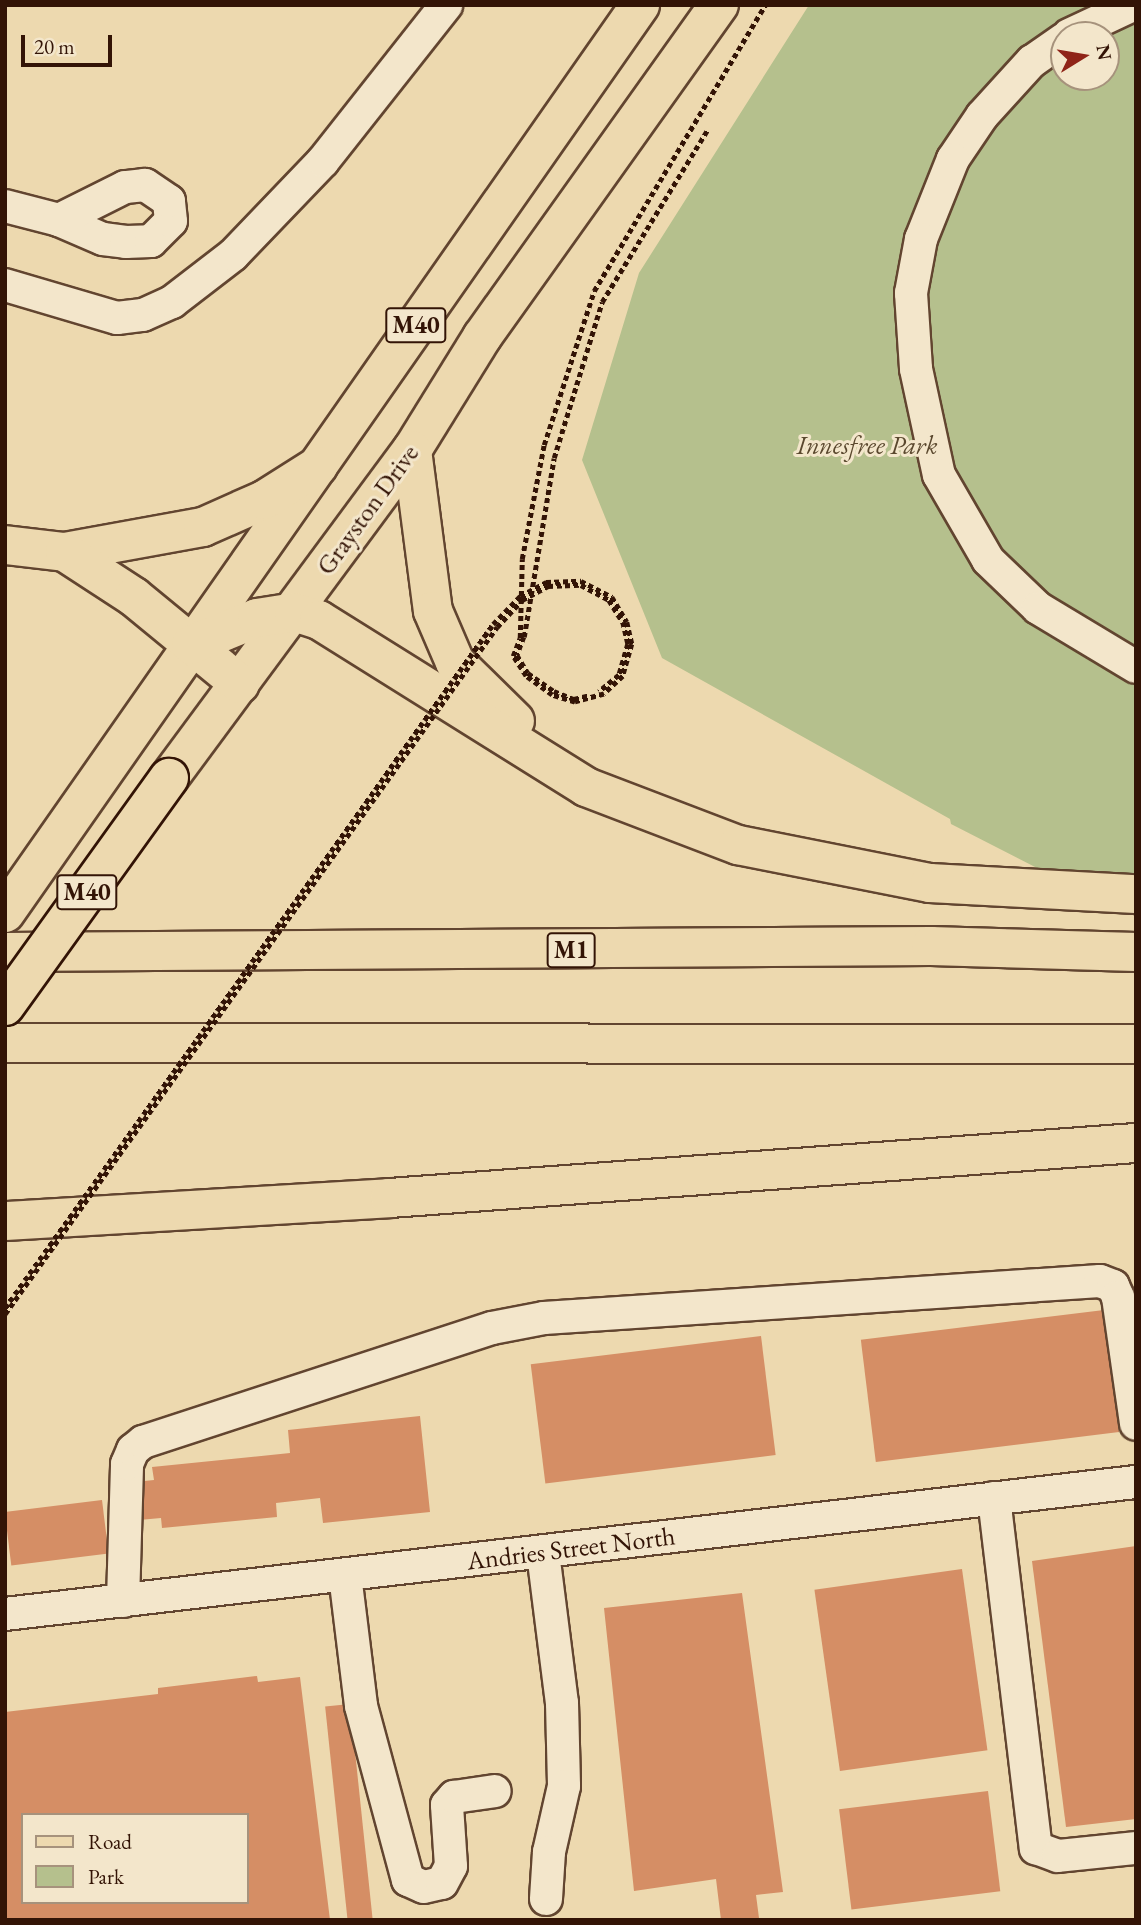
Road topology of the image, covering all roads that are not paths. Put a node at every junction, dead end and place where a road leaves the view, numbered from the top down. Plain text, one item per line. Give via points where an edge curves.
1 (446, 5) edge
2 (640, 5) edge
3 (719, 5) edge
4 (1133, 5) edge
5 (1099, 21) edge
6 (1050, 49) edge
7 (5, 206) edge
8 (59, 220) dead end
9 (5, 285) edge
10 (412, 450) junction
11 (317, 466) junction
12 (5, 545) edge
13 (65, 552) junction
14 (294, 612) junction
15 (191, 645) junction
16 (1136, 667) edge
17 (240, 684) junction
18 (738, 845) junction
19 (1136, 894) edge
20 (5, 913) edge
21 (1136, 951) edge
22 (5, 952) edge
23 (5, 1006) edge
24 (5, 1043) edge
25 (1136, 1044) edge
26 (1136, 1143) edge
27 (390, 1198) junction
28 (5, 1221) edge
29 (5, 1238) edge
30 (1136, 1424) edge
31 (1136, 1482) edge
32 (994, 1498) junction
33 (543, 1553) junction
34 (345, 1575) junction
35 (123, 1601) junction
36 (5, 1614) edge
37 (495, 1791) dead end
38 (1136, 1848) edge
39 (546, 1899) dead end

1 - 9 street via 323,161 233,254 172,302 143,315 117,318
2 - 11 main road, M40
3 - 10 main road, Grayston Drive / M40 via 482,337
4 - 5 street
6 - 16 street via 1032,61 982,116 953,159 921,239 911,293 916,369 939,475 988,560 1038,608
7 - 8 street
10 - 14 main road, Grayston Drive / M40
10 - 18 main road via 433,611 455,662 500,710 555,750
11 - 13 main road via 264,500 203,527
11 - 15 main road, M40
12 - 13 main road
13 - 15 main road via 134,597
14 - 15 main road via 257,618
14 - 17 main road, Grayston Drive / M40
14 - 18 main road via 319,620 586,787
15 - 17 main road
15 - 20 main road, M40
17 - 23 main road, Grayston Drive / M40, bridge
18 - 19 main road via 930,883
21 - 22 main road, M1 via 931,946
24 - 25 main road
26 - 27 main road
27 - 28 main road
27 - 29 main road
30 - 35 street via 1118,1297 1113,1286 1100,1281 544,1318 492,1328 143,1442 127,1464
31 - 32 street, Andries Street North
32 - 33 street, Andries Street North
32 - 38 street via 1036,1848 1058,1856
33 - 34 street, Andries Street North
33 - 39 street via 562,1703 564,1786 549,1852
34 - 35 street, Andries Street North
34 - 37 street via 361,1706 408,1880 424,1887 442,1883 451,1866 446,1805 454,1797
35 - 36 street, Andries Street North

